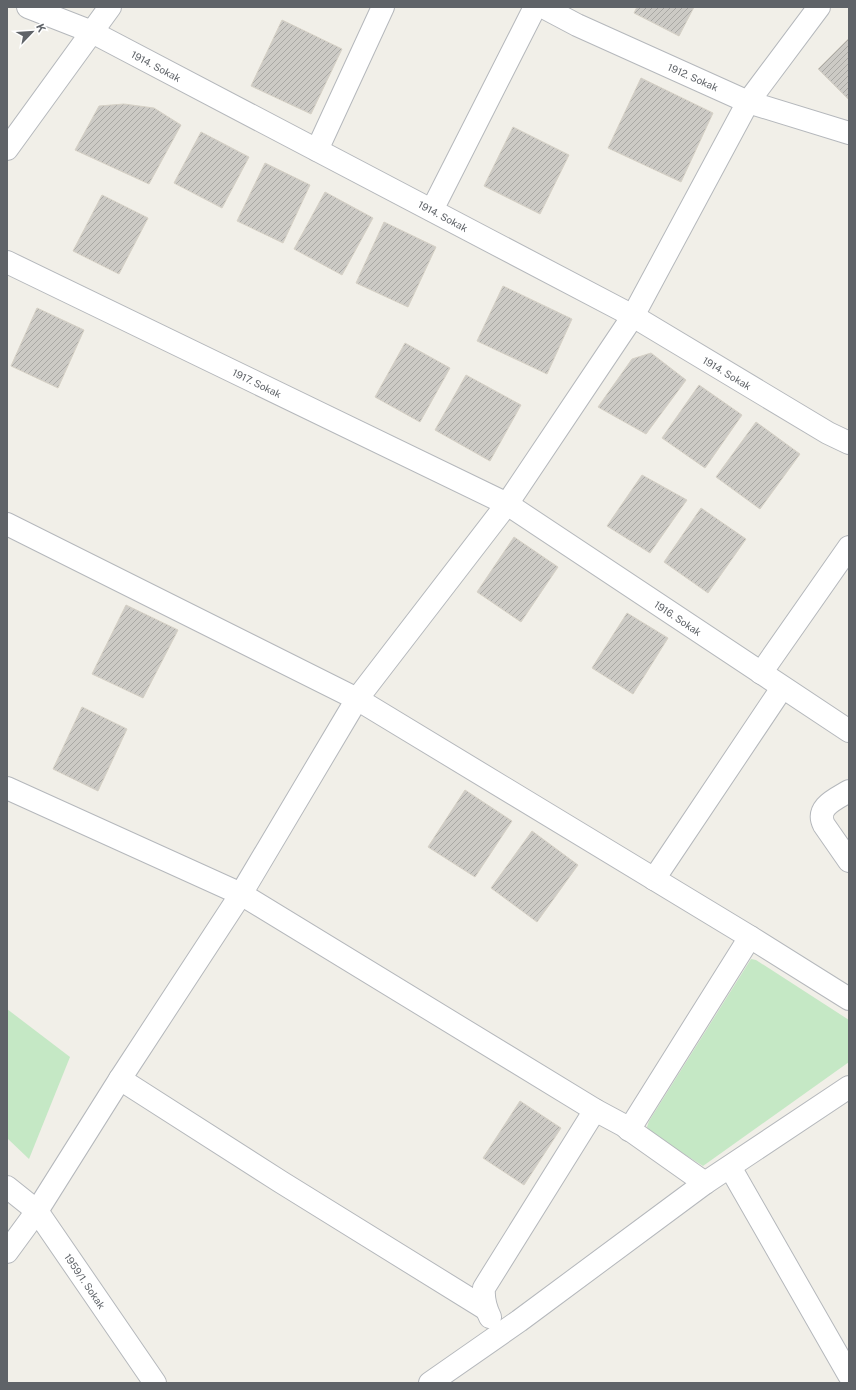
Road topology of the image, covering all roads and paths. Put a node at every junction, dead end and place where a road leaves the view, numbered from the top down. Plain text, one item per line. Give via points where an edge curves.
1 (28, 7) edge
2 (110, 7) edge
3 (383, 7) edge
4 (535, 7) edge
5 (543, 7) edge
6 (819, 7) edge
7 (92, 32) junction
8 (748, 102) junction
9 (849, 133) edge
10 (7, 148) edge
11 (317, 150) junction
12 (432, 210) junction
13 (7, 262) edge
14 (633, 316) junction
15 (849, 443) edge
16 (508, 504) junction
17 (7, 524) edge
18 (849, 547) edge
19 (760, 673) junction
20 (782, 688) junction
21 (357, 699) junction
22 (849, 731) edge
23 (7, 788) edge
24 (849, 791) edge
25 (849, 861) edge
26 (654, 879) junction
27 (240, 894) junction
28 (750, 937) junction
29 (849, 999) edge
30 (120, 1079) junction
31 (849, 1086) edge
32 (595, 1110) junction
33 (629, 1130) junction
34 (730, 1167) junction
35 (705, 1183) junction
36 (7, 1186) edge
37 (37, 1211) junction
38 (7, 1252) edge
39 (486, 1309) junction
40 (500, 1335) junction
41 (849, 1375) edge
42 (155, 1383) edge
43 (430, 1383) edge

1 - 7 street, 1914. Sokak
2 - 7 street
3 - 11 street
4 - 12 street
5 - 8 street, 1912. Sokak via 577,25
6 - 8 street
7 - 10 street
7 - 11 street, 1914. Sokak
8 - 9 street, 1912. Sokak
8 - 14 street
11 - 12 street, 1914. Sokak
12 - 14 street, 1914. Sokak
13 - 16 street, 1917. Sokak
14 - 15 street, 1914. Sokak via 828,433
14 - 16 street
16 - 19 street, 1916. Sokak
16 - 21 street
17 - 21 street
18 - 19 street
19 - 20 street, 1916. Sokak
20 - 22 street, 1916. Sokak
20 - 26 street
21 - 26 street
21 - 27 street
23 - 27 street
24 - 25 street via 826,805 821,819
26 - 28 street
27 - 30 street
27 - 32 street
28 - 29 street
28 - 33 street
30 - 37 street
30 - 39 street
31 - 34 street
32 - 33 street
32 - 39 street via 489,1278 483,1298
33 - 35 street
34 - 35 street
34 - 41 street
35 - 40 street
36 - 37 street, 1959/1. Sokak
37 - 38 street
37 - 42 street, 1959/1. Sokak
39 - 40 street
40 - 43 street

